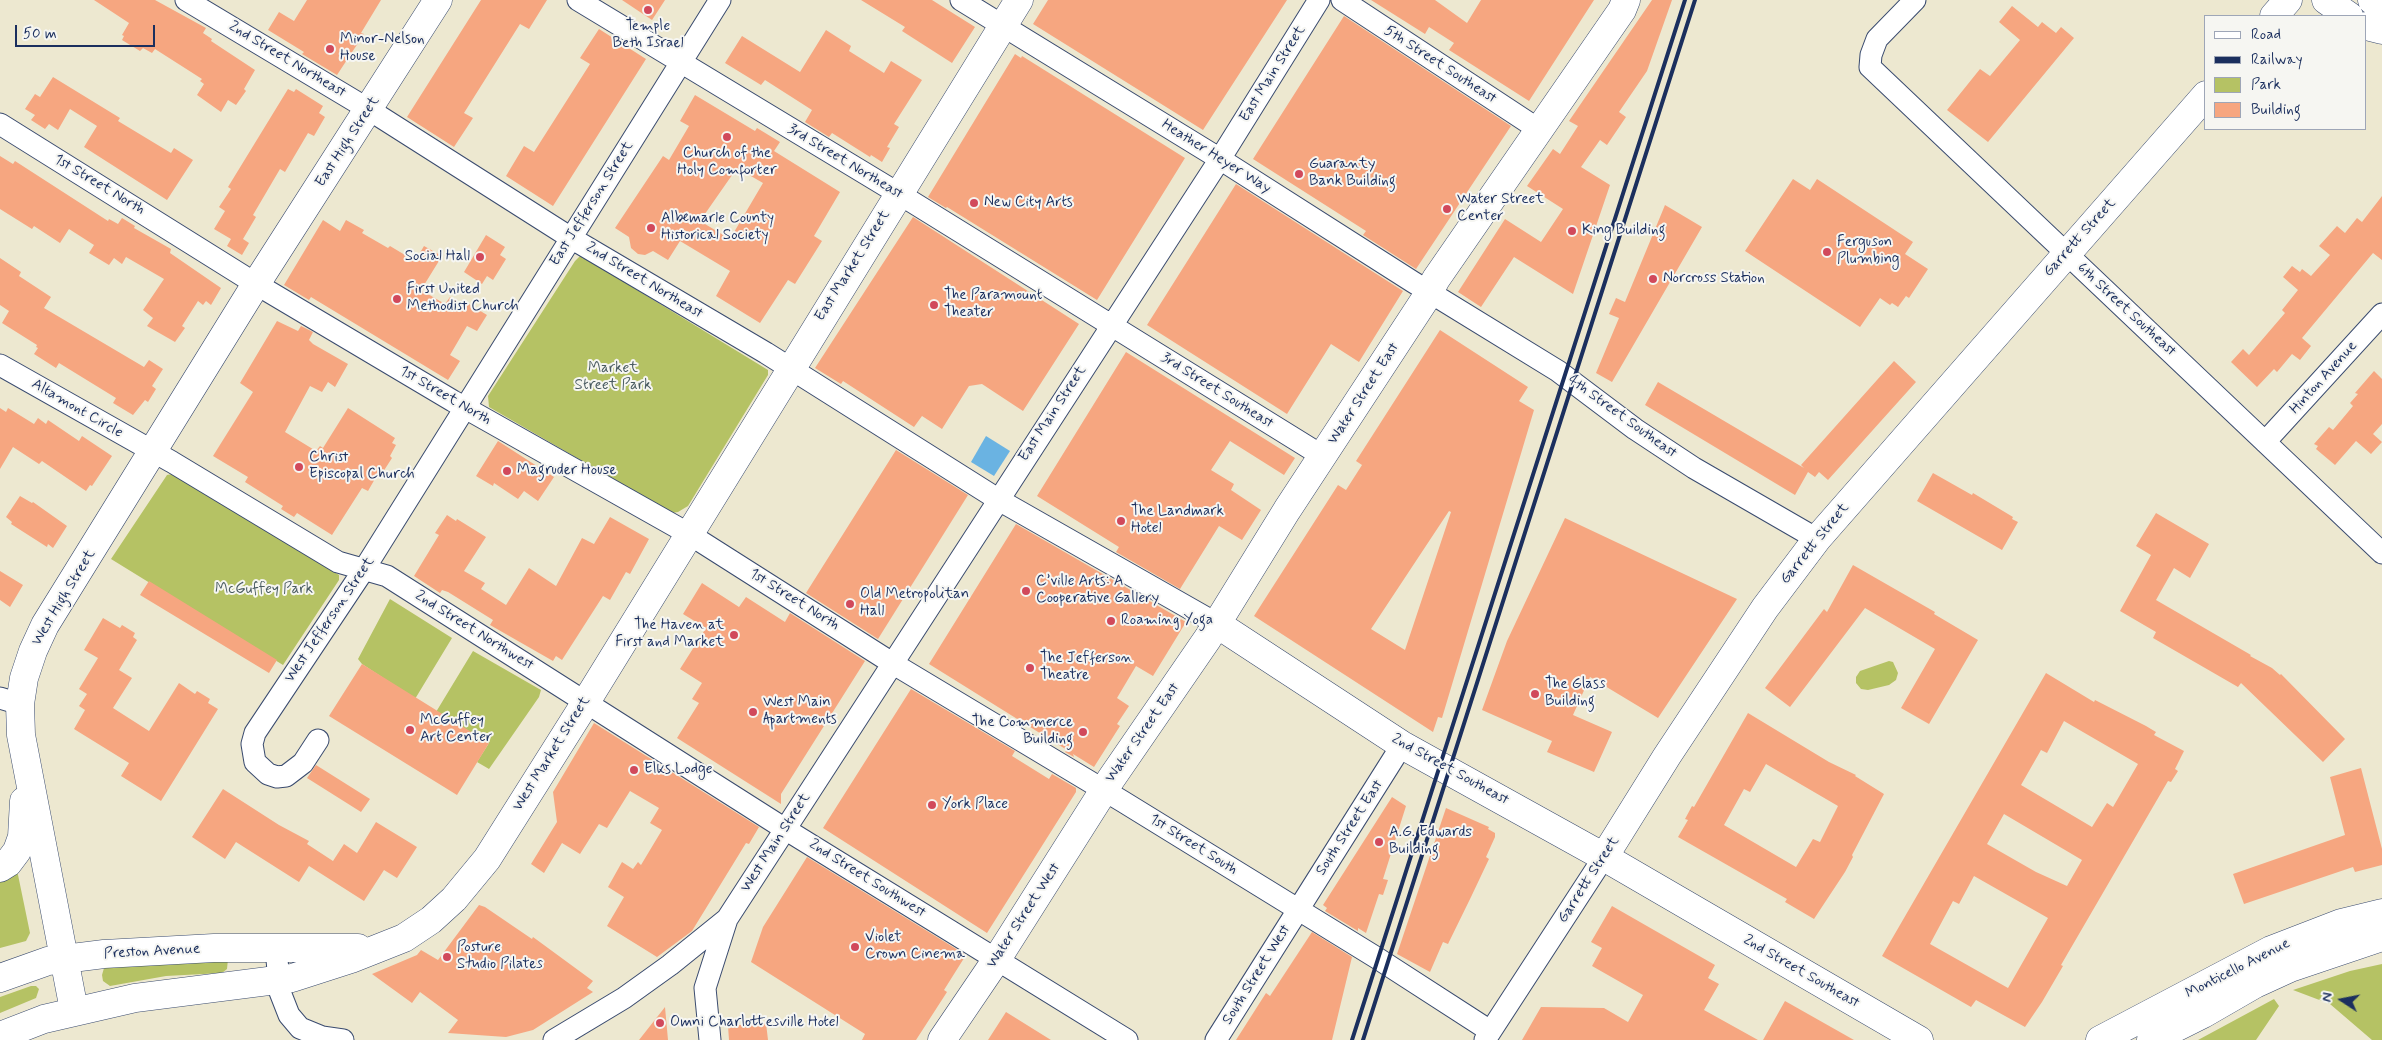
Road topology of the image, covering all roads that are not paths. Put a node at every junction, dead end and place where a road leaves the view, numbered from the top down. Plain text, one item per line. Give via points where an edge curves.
1 (186, 0) edge
2 (438, 0) edge
3 (578, 0) edge
4 (720, 0) edge
5 (961, 0) edge
6 (1018, 0) edge
7 (1320, 0) edge
8 (1342, 0) edge
9 (1626, 0) edge
10 (1915, 0) edge
11 (2288, 0) edge
12 (2326, 0) edge
13 (2372, 0) edge
14 (2382, 7) edge
15 (2275, 15) edge
16 (2348, 15) edge
17 (1002, 26) junction
18 (2367, 26) edge
19 (2382, 30) edge
20 (680, 63) junction
21 (2204, 97) edge
22 (368, 109) junction
23 (0, 124) edge
24 (1538, 129) junction
25 (1195, 142) dead end
26 (1221, 158) junction
27 (1251, 163) dead end
28 (1238, 180) dead end
29 (899, 194) junction
30 (571, 238) junction
31 (2067, 254) junction
32 (256, 284) junction
33 (1430, 291) junction
34 (2382, 314) edge
35 (1111, 325) junction
36 (0, 365) edge
37 (789, 369) junction
38 (465, 408) junction
39 (2265, 442) junction
40 (154, 453) junction
41 (1324, 457) junction
42 (998, 500) junction
43 (689, 534) junction
44 (1817, 539) junction
45 (2382, 552) edge
46 (363, 571) junction
47 (1217, 624) junction
48 (892, 663) junction
49 (10, 701) edge
50 (586, 701) junction
51 (318, 740) dead end
52 (1402, 745) junction
53 (26, 767) junction
54 (1104, 790) junction
55 (785, 829) junction
56 (1604, 857) junction
57 (0, 868) edge
58 (1297, 910) junction
59 (2382, 913) edge
60 (727, 920) junction
61 (2382, 937) edge
62 (385, 946) junction
63 (276, 948) junction
64 (65, 958) junction
65 (997, 959) junction
66 (0, 963) edge
67 (30, 966) junction
68 (0, 978) edge
69 (278, 980) junction
70 (74, 1010) junction
71 (44, 1019) junction
72 (1488, 1035) edge
73 (0, 1036) edge
74 (1913, 1037) edge
75 (21, 1040) edge
76 (343, 1040) edge
77 (554, 1040) edge
78 (710, 1040) edge
79 (942, 1040) edge
80 (1128, 1040) edge
81 (1216, 1040) edge
82 (2100, 1040) edge
83 (2151, 1040) edge

1 - 22 street, 2nd Street Northeast
2 - 22 main road, East High Street
3 - 20 street, 3rd Street Northeast
4 - 20 street, East Jefferson Street
5 - 17 street, Heather Heyer Way
6 - 17 main road, East Market Street
7 - 26 street, East Main Street
8 - 24 street, 5th Street Southeast
9 - 24 main road, Water Street East
10 - 31 street, 6th Street Southeast via 1877,39 1870,67
11 - 15 main road
12 - 16 main road
13 - 14 main road
17 - 26 street, Heather Heyer Way
17 - 29 main road, East Market Street
18 - 19 main road
20 - 29 street, 3rd Street Northeast
20 - 30 street, East Jefferson Street
21 - 31 main road, Garrett Street
22 - 30 street, 2nd Street Northeast
22 - 32 main road, East High Street
23 - 32 street, 1st Street North
24 - 33 main road, Water Street East
25 - 26 street
26 - 27 street
26 - 28 street
26 - 33 street, Heather Heyer Way
26 - 35 street, East Main Street
29 - 35 street, 3rd Street Northeast
29 - 37 main road, East Market Street
30 - 37 street, 2nd Street Northeast
30 - 38 street, East Jefferson Street
31 - 39 street, 6th Street Southeast
31 - 44 main road, Garrett Street
32 - 38 street, 1st Street North
32 - 40 main road, West High Street
33 - 41 main road, Water Street East
33 - 44 street, 4th Street Southeast via 1573,381 1613,413 1694,468
34 - 39 street, Hinton Avenue
35 - 41 street, 3rd Street Southeast
35 - 42 street, East Main Street
36 - 40 street, Altamont Circle
37 - 42 street, 2nd Street Northeast
37 - 43 main road, East Market Street
38 - 43 street, 1st Street North
38 - 46 street, West Jefferson Street
39 - 45 street, 6th Street Southeast
40 - 46 street, 2nd Street Northwest via 338,562
40 - 49 main road, West High Street via 46,625 32,650 24,678
41 - 47 main road, Water Street East via 1287,510
42 - 47 street, 2nd Street Southeast
42 - 48 street, East Main Street
43 - 48 street, 1st Street North
43 - 50 main road, West Market Street
44 - 56 main road, Garrett Street via 1765,608
46 - 50 street, 2nd Street Northwest via 386,576
46 - 51 street, West Jefferson Street via 255,733 252,744 255,762 268,774 286,776 304,763
47 - 52 main road, 2nd Street Southeast
47 - 54 main road, Water Street East
48 - 54 street, 1st Street South
48 - 55 street, West Main Street
49 - 53 main road, West High Street via 21,735
50 - 55 street, 2nd Street Northwest
50 - 62 main road, West Market Street via 477,873 430,920 404,938
52 - 56 main road, 2nd Street Southeast
52 - 58 street, South Street East
53 - 57 main road via 22,837 17,851
53 - 64 main road, West High Street
54 - 58 street, 1st Street South
54 - 65 main road, Water Street West
55 - 60 street, West Main Street
55 - 65 street, 2nd Street Southwest
56 - 72 street, Garrett Street
56 - 74 main road, 2nd Street Southeast
58 - 72 street, 1st Street South via 1377,958
58 - 81 street, South Street West
59 - 82 main road, Monticello Avenue via 2341,923 2271,950
60 - 77 street via 624,998
60 - 78 street, West Main Street via 705,988
61 - 83 main road, Monticello Avenue via 2281,972
62 - 63 main road, West Market Street
62 - 69 main road, West Market Street
63 - 64 main road, Preston Avenue
63 - 69 street
64 - 67 main road, Preston Avenue
64 - 70 main road, West High Street
65 - 79 main road, Water Street West
65 - 80 street, 2nd Street Southwest
66 - 67 main road
67 - 68 main road, Preston Avenue
69 - 70 main road via 135,998
69 - 76 street via 281,998 300,1028 322,1037
70 - 71 main road
71 - 73 main road
71 - 75 main road

